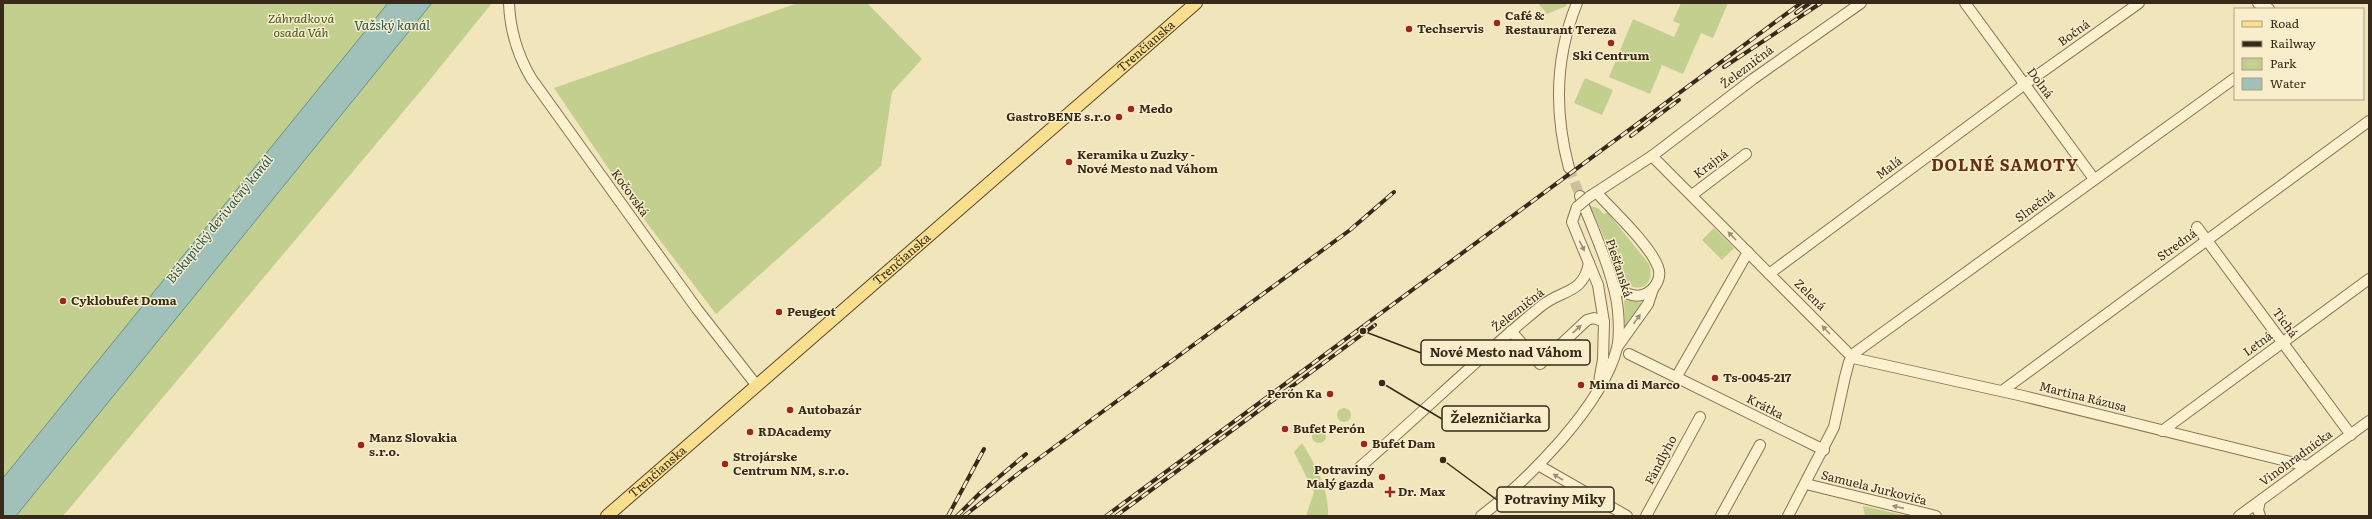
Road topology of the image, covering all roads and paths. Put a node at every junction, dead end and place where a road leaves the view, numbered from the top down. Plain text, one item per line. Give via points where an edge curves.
1 (509, 3) edge
2 (1196, 3) edge
3 (1577, 3) edge
4 (1861, 3) edge
5 (1965, 3) edge
6 (2139, 3) edge
7 (2258, 3) edge
8 (2267, 8) edge
9 (2234, 79) edge
10 (2025, 84) junction
11 (2369, 121) edge
12 (1746, 154) dead end
13 (1652, 156) junction
14 (1569, 168) tunnel mouth
15 (2094, 178) junction
16 (1692, 194) junction
17 (1589, 195) junction
18 (2197, 227) dead end
19 (2207, 240) junction
20 (1748, 252) junction
21 (1589, 263) junction
22 (1769, 274) junction
23 (2369, 279) edge
24 (1613, 285) junction
25 (1653, 289) junction
26 (1604, 322) junction
27 (1511, 331) junction
28 (2283, 342) junction
29 (1617, 347) junction
30 (1630, 354) dead end
31 (1853, 358) junction
32 (1677, 376) junction
33 (757, 386) junction
34 (1599, 386) junction
35 (2002, 391) junction
36 (1700, 417) dead end
37 (2369, 421) edge
38 (2162, 431) junction
39 (2351, 435) junction
40 (1760, 445) dead end
41 (1824, 450) junction
42 (1538, 466) junction
43 (2307, 466) junction
44 (1360, 467) dead end
45 (1806, 484) junction
46 (2260, 501) junction
47 (608, 516) edge
48 (1481, 516) edge
49 (1627, 516) edge
50 (1646, 516) edge
51 (1721, 516) edge
52 (1788, 516) edge
53 (1936, 516) edge
54 (2239, 516) edge
55 (2260, 516) edge

1 - 33 street, Kočovská via 511,28 517,51 531,78 697,309
2 - 33 main road, Trenčianska
3 - 14 street via 1565,40 1558,88 1561,131
4 - 13 street, Železničná via 1766,69
5 - 10 street, Dolná
6 - 10 street, Bočná
7 - 8 street
9 - 15 street, Slnečná
10 - 15 street, Dolná
10 - 22 street, Malá
11 - 19 street, Stredná
12 - 16 street, Krajná
13 - 16 street, Zelená
13 - 17 street, Železničná
15 - 31 street, Slnečná via 1856,352
20 -> 16 street, Zelená
17 -> 21 street, Železničná, bridge via 1576,207 1572,222
17 - 24 street, Piešťanská
17 - 25 street via 1636,236 1658,266 1659,279
18 - 19 street, Tichá
19 - 28 street, Tichá
19 - 35 street, Stredná
20 - 22 street, Zelená
20 - 32 street
21 - 26 street via 1598,285
21 - 27 street, Železničná via 1584,280 1542,305
31 -> 22 street, Zelená
23 - 28 street, Letná
24 - 25 street via 1631,295 1644,295
24 - 29 street, Piešťanská via 1619,322
29 -> 25 street via 1648,304
27 -> 26 street via 1540,364 1587,320 1594,318
26 - 34 street
27 - 44 street, Železničná
28 - 38 street, Letná
28 - 39 street, Tichá
29 - 34 street, Piešťanská
30 - 32 street, Krátka
31 - 35 street, Martina Rázusa
31 - 41 street via 1849,362 1834,427
32 - 41 street, Krátka
33 - 47 main road, Trenčianska
34 - 42 street, Piešťanská via 1580,416
35 - 38 street, Martina Rázusa
36 - 50 street, Fándlyho
37 - 39 street, Vinohradnícka
38 - 43 street, Martina Rázusa
39 - 43 street, Vinohradnícka
40 - 51 street
41 - 45 street
42 - 48 street, Piešťanská
49 -> 42 street
43 - 46 street, Vinohradnícka
45 - 52 street
53 -> 45 street, Samuela Jurkoviča
46 - 54 street, Vinohradnícka
46 - 55 street

